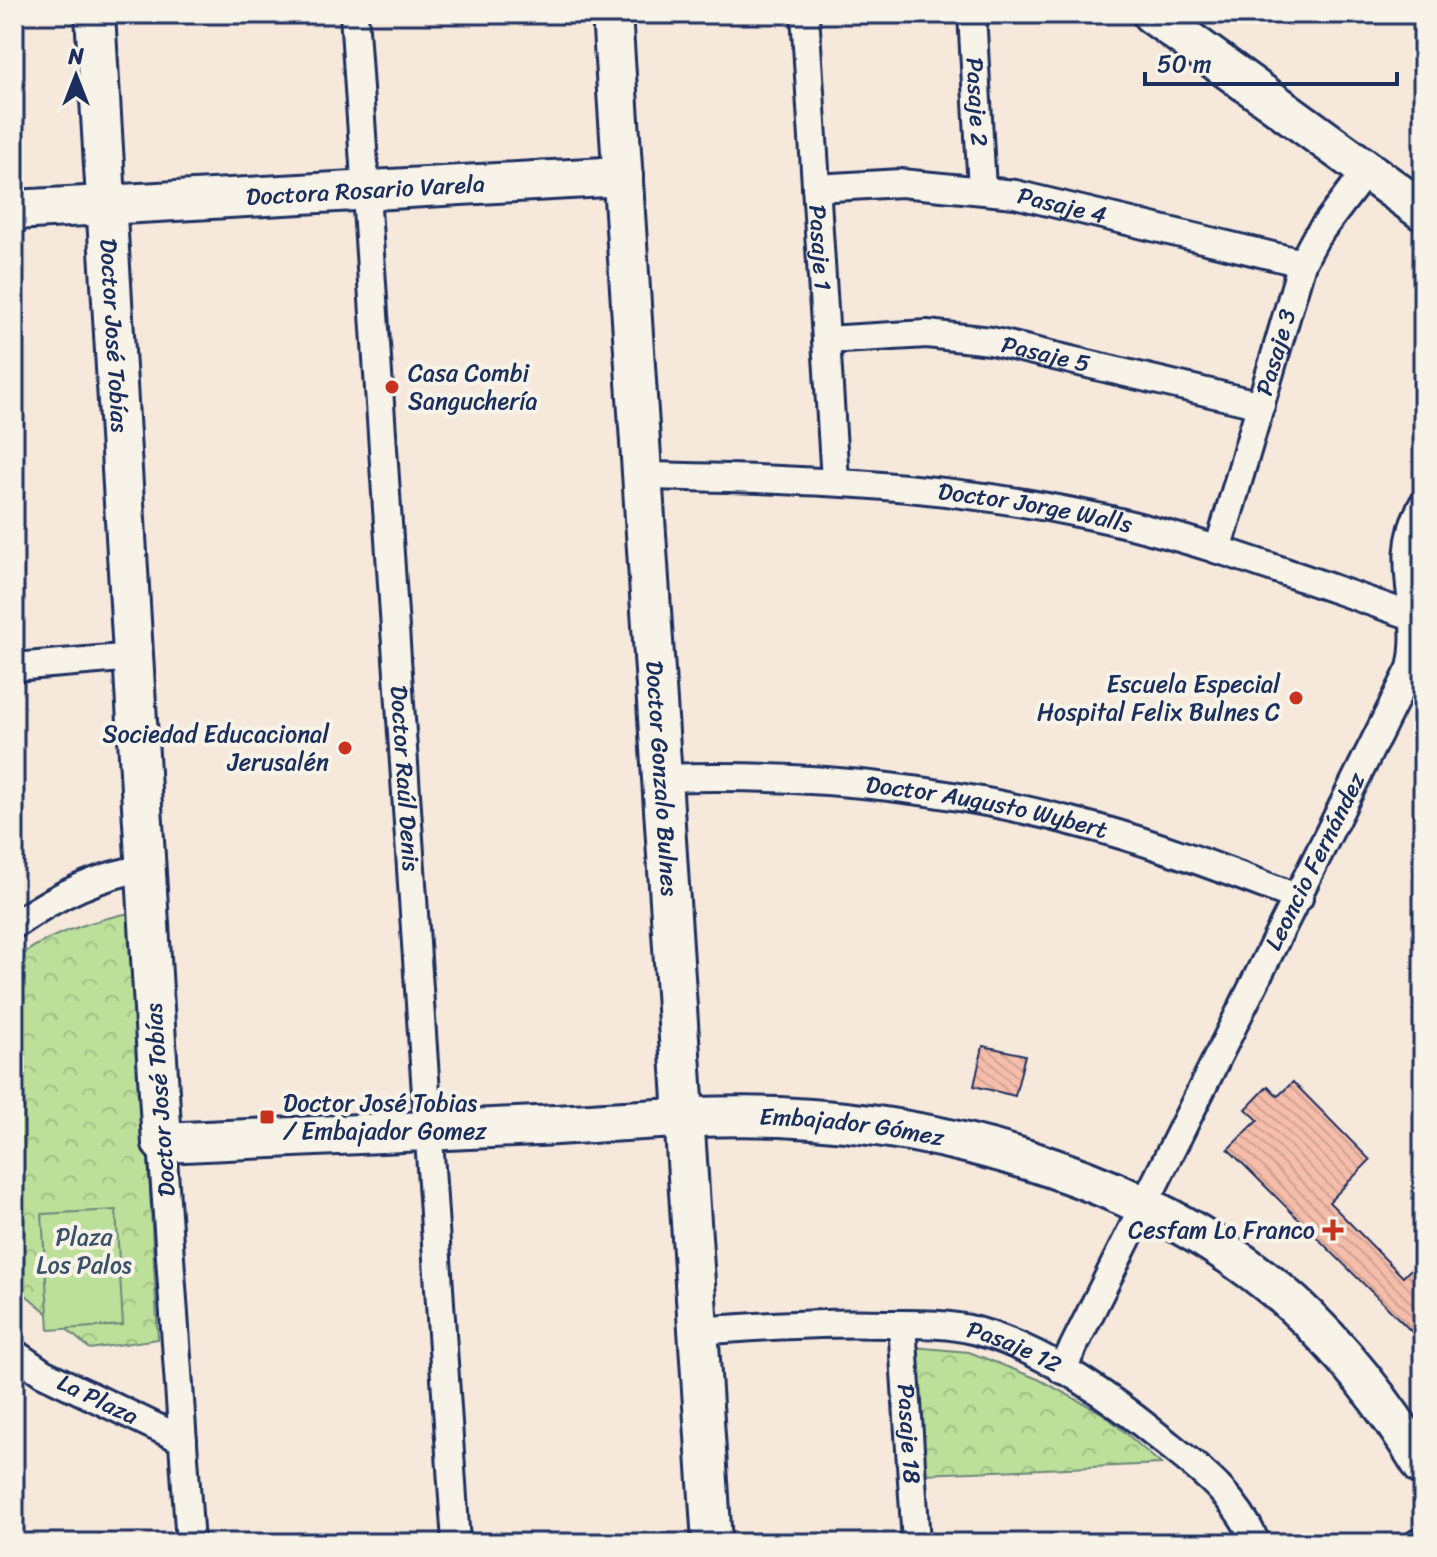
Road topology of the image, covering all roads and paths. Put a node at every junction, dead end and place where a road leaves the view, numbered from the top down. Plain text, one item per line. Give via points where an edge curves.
1 (95, 14) edge
2 (354, 14) edge
3 (612, 14) edge
4 (805, 14) edge
5 (972, 14) edge
6 (1152, 14) edge
7 (1367, 170) junction
8 (623, 176) junction
9 (816, 188) junction
10 (982, 189) junction
11 (367, 192) junction
12 (107, 205) junction
13 (14, 210) edge
14 (1423, 211) edge
15 (1302, 263) junction
16 (826, 340) junction
17 (1261, 405) junction
18 (643, 476) junction
19 (835, 480) junction
20 (1423, 504) edge
21 (1218, 550) junction
22 (1412, 616) junction
23 (134, 657) junction
24 (14, 667) edge
25 (663, 778) junction
26 (146, 868) junction
27 (1299, 898) junction
28 (14, 925) edge
29 (685, 1119) junction
30 (429, 1131) junction
31 (162, 1143) junction
32 (1143, 1207) junction
33 (902, 1324) junction
34 (698, 1331) junction
35 (14, 1353) edge
36 (1062, 1370) junction
37 (183, 1440) junction
38 (1423, 1466) edge
39 (190, 1543) edge
40 (456, 1543) edge
41 (712, 1543) edge
42 (916, 1543) edge
43 (1256, 1543) edge

1 - 12 street, Doctor José Tobías
2 - 11 street, Doctor Raúl Denis
3 - 8 street, Doctor Gonzalo Bulnes
4 - 9 street, Pasaje 1
5 - 10 street, Pasaje 2
6 - 7 street
7 - 14 street
7 - 15 street, Pasaje 3
8 - 11 street, Doctora Rosario Varela
8 - 18 street, Doctor Gonzalo Bulnes
9 - 10 street, Pasaje 4 via 901,183
9 - 16 street, Pasaje 1
10 - 15 street, Pasaje 4
11 - 12 street, Doctora Rosario Varela
11 - 30 street, Doctor Raúl Denis
12 - 13 street, Doctora Rosario Varela
12 - 23 street, Doctor José Tobías
15 - 17 street, Pasaje 3
16 - 17 street, Pasaje 5 via 927,334 968,338 1026,347
16 - 19 street, Pasaje 1
17 - 21 street, Pasaje 3
18 - 19 street, Doctor Jorge Walls
18 - 25 street, Doctor Gonzalo Bulnes
19 - 21 street, Doctor Jorge Walls via 1027,503
20 - 22 street, Leoncio Fernández via 1407,553
21 - 22 street, Doctor Jorge Walls
22 - 27 street, Leoncio Fernández via 1411,668
23 - 24 street
23 - 26 street, Doctor José Tobías
25 - 27 street, Doctor Augusto Wybert via 806,778 952,795 1099,828
25 - 29 street, Doctor Gonzalo Bulnes
26 - 28 street via 69,892
26 - 31 street, Doctor José Tobías
27 - 32 street, Leoncio Fernández
29 - 30 street, Embajador Gómez
29 - 32 street, Embajador Gómez via 832,1120 934,1135 1027,1160
29 - 34 street, Doctor Gonzalo Bulnes
30 - 31 street, Embajador Gómez
30 - 40 street, Doctor Raúl Denis
31 - 37 street, Doctor José Tobías
32 - 36 street, Leoncio Fernández
32 - 38 street, Embajador Gómez via 1217,1246 1292,1303 1351,1364
33 - 34 street, Pasaje 12 via 802,1323
33 - 36 street, Pasaje 12 via 976,1331
33 - 42 street, Pasaje 18
34 - 41 street, Doctor Gonzalo Bulnes
35 - 37 street, La Plaza via 43,1373
36 - 43 street, Pasaje 12 via 1112,1400 1218,1484 1239,1509
37 - 39 street, Doctor José Tobías

